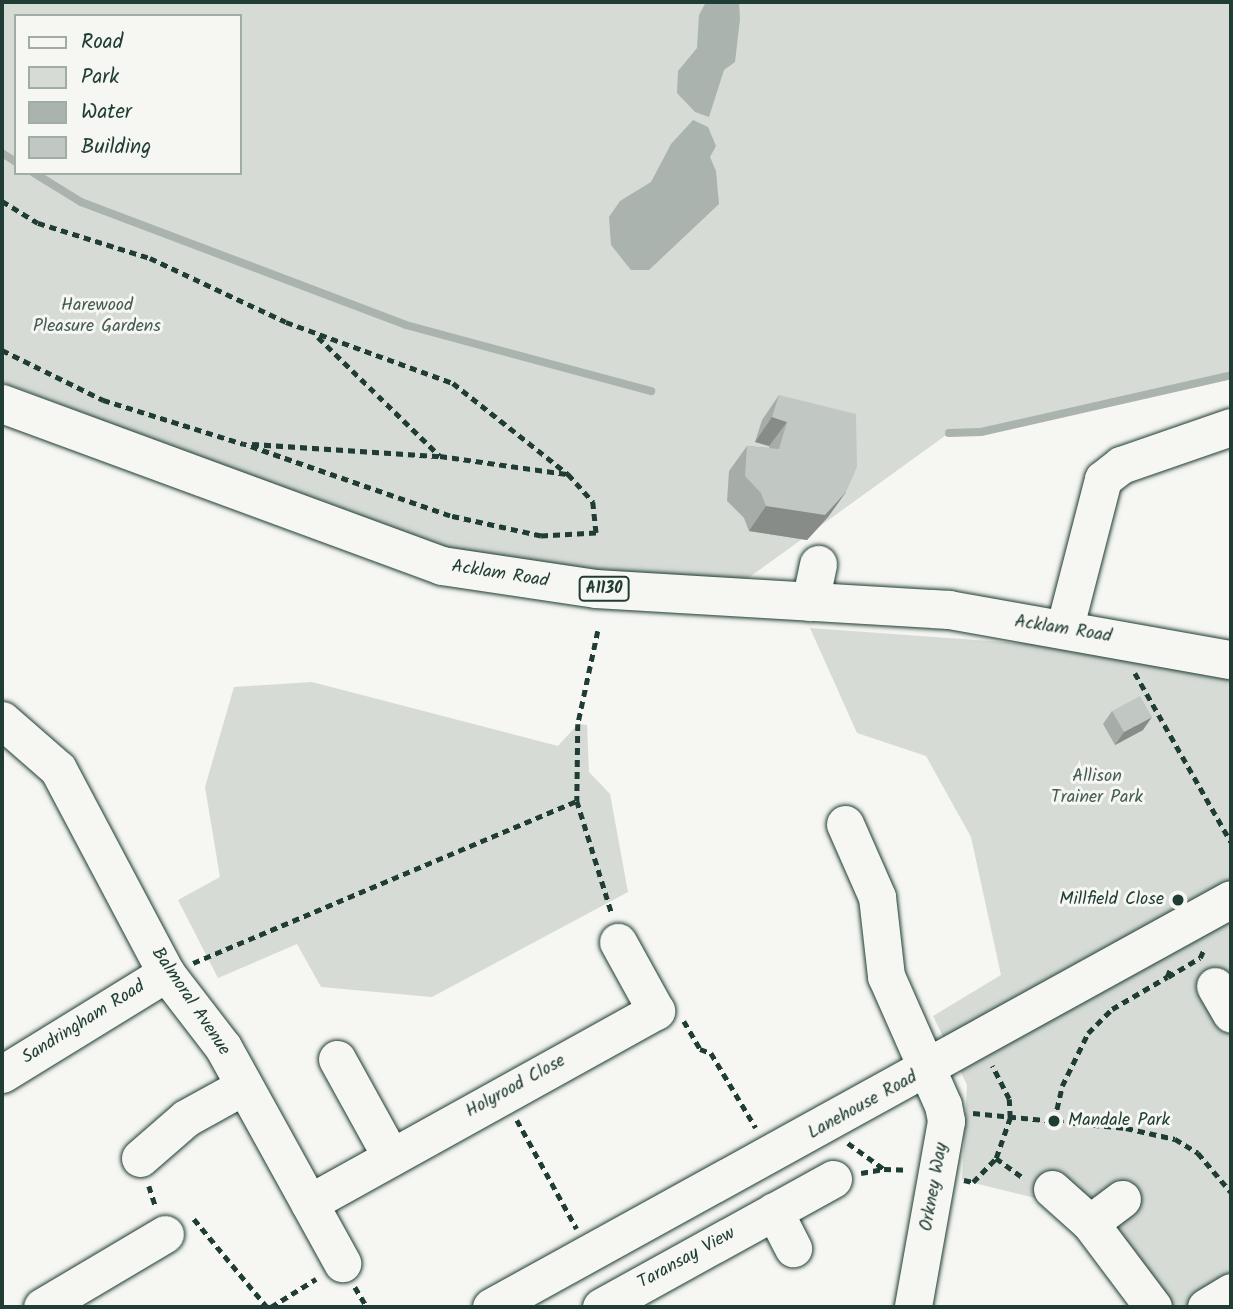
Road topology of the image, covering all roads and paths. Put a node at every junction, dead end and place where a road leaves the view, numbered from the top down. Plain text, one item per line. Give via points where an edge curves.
1 (2, 201) edge
2 (315, 334) junction
3 (2, 350) edge
4 (2, 404) edge
5 (1225, 433) edge
6 (243, 444) junction
7 (440, 456) junction
8 (568, 474) junction
9 (818, 564) dead end
10 (810, 602) junction
11 (1064, 630) junction
12 (598, 631) dead end
13 (1118, 638) junction
14 (1231, 660) edge
15 (2, 720) edge
16 (577, 801) junction
17 (845, 824) dead end
18 (1231, 842) edge
19 (1231, 900) edge
20 (1171, 934) junction
21 (618, 942) joint
22 (166, 973) junction
23 (656, 1011) junction
24 (1224, 1017) edge
25 (337, 1059) dead end
26 (926, 1070) junction
27 (2, 1074) edge
28 (244, 1086) junction
29 (503, 1094) junction
30 (943, 1105) junction
31 (1054, 1121) junction
32 (773, 1155) junction
33 (391, 1157) junction
34 (140, 1158) dead end
35 (832, 1179) dead end
36 (1052, 1189) dead end
37 (1231, 1192) edge
38 (1122, 1199) dead end
39 (309, 1203) junction
40 (774, 1212) junction
41 (1090, 1223) junction
42 (165, 1234) dead end
43 (793, 1248) dead end
44 (590, 1253) junction
45 (342, 1263) joint
46 (1231, 1292) edge
47 (511, 1303) edge
48 (41, 1307) edge
49 (271, 1307) edge
50 (601, 1307) edge
51 (912, 1307) edge
52 (1153, 1307) edge
53 (1206, 1307) edge

1 - 2 path via 38,223 150,258
2 - 7 path
2 - 8 path via 453,383
3 - 6 path via 103,400
4 - 10 main road, Acklam Road / A1130 via 442,566 596,589
5 - 11 street via 1121,465 1103,480
6 - 7 path
6 - 8 path via 450,516 541,536 596,533 593,502
7 - 8 path
9 - 10 street
10 - 11 main road, Acklam Road / A1130 via 949,610
11 - 13 main road, Acklam Road / A1130
12 - 16 path via 578,724
13 - 14 main road, Acklam Road / A1130
13 - 18 path via 1170,741
15 - 22 street, Balmoral Avenue via 58,769
16 - 21 path
16 - 22 path
17 - 26 street via 877,897 887,976
19 - 20 street, Lanehouse Road
20 - 24 path
20 - 26 street, Lanehouse Road
20 - 31 path via 1167,977 1112,1009 1088,1033 1062,1086
21 - 23 street
22 - 27 street, Sandringham Road
22 - 28 street, Balmoral Avenue via 223,1047
23 - 29 street, Holyrood Close
23 - 32 path via 677,1009 700,1049 711,1053
25 - 33 street
26 - 30 street, Orkney Way
26 - 32 street, Lanehouse Road
28 - 34 street via 186,1118
28 - 39 street, Balmoral Avenue
29 - 33 street, Holyrood Close
29 - 44 path
30 - 31 path via 961,1095 967,1112
30 - 51 street, Orkney Way via 940,1172
31 - 37 path via 1175,1139 1198,1153
32 - 44 street, Lanehouse Road
33 - 39 street, Holyrood Close
35 - 40 street, Taransay View
36 - 41 street
38 - 41 street
39 - 45 street, Balmoral Avenue
40 - 43 street
40 - 50 street, Taransay View
41 - 52 street
42 - 48 street
44 - 47 street, Lanehouse Road
45 - 49 path
46 - 53 street

